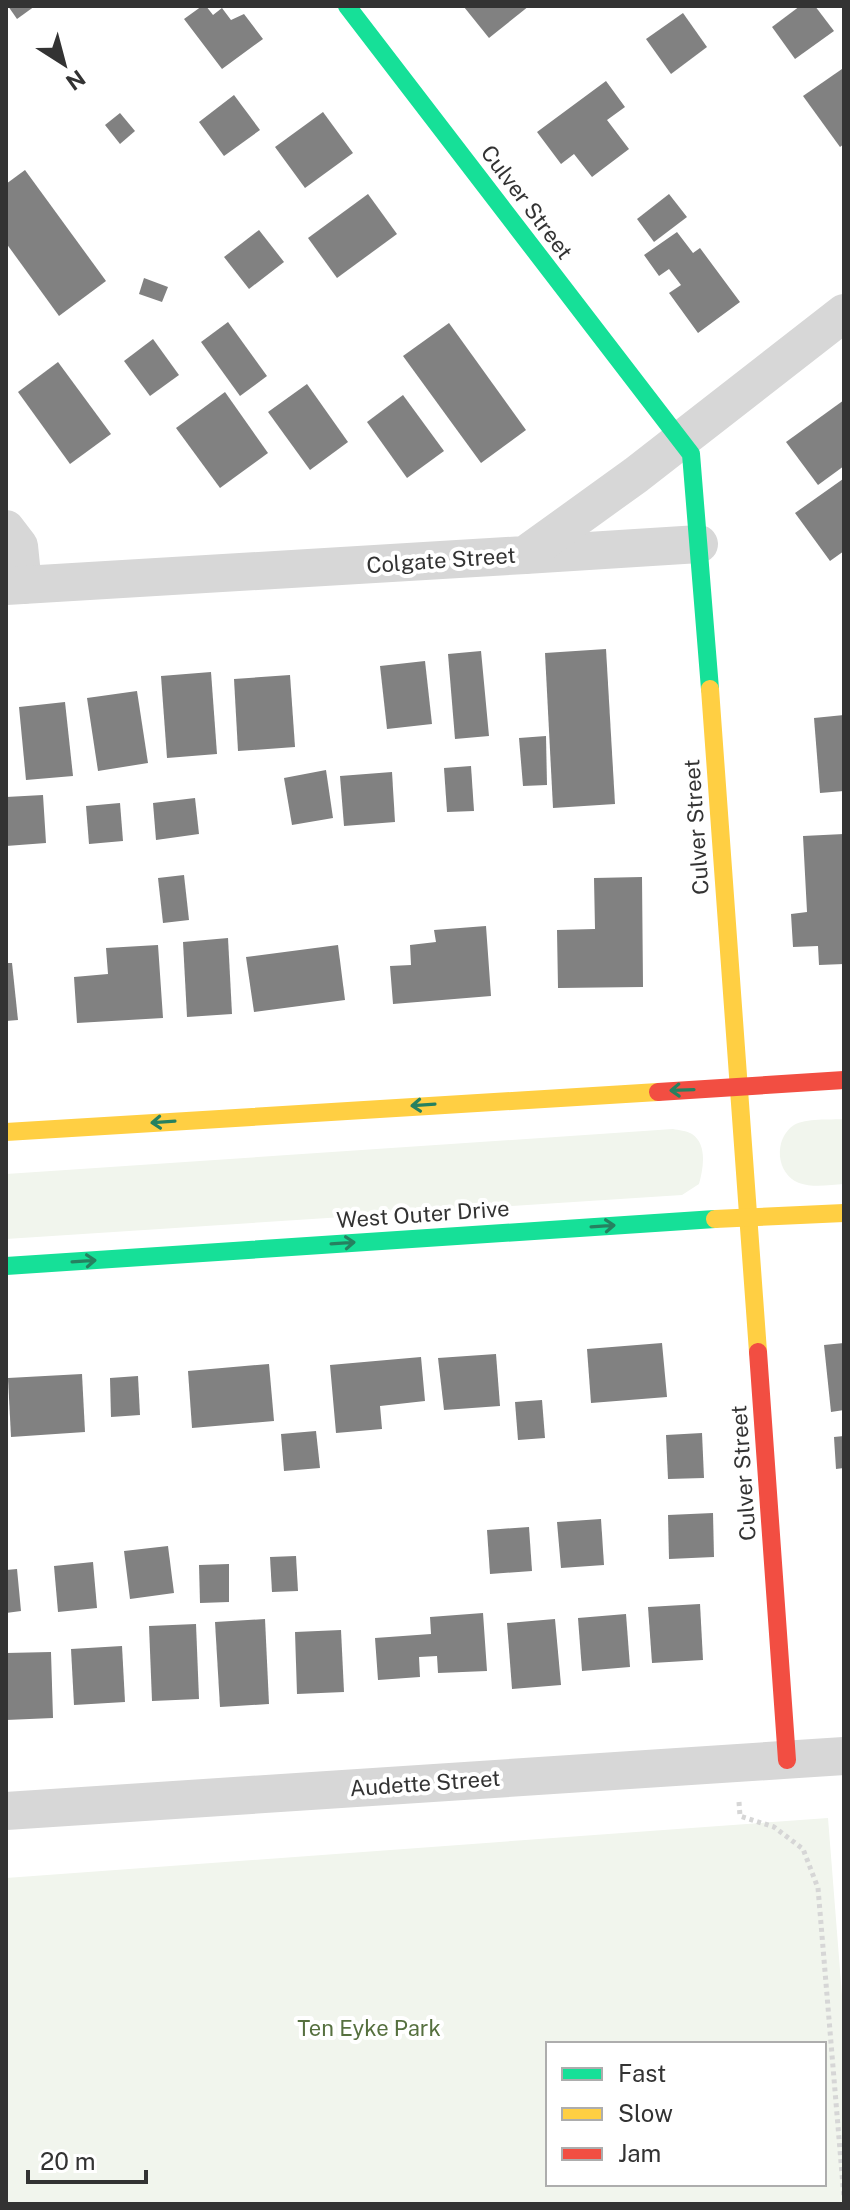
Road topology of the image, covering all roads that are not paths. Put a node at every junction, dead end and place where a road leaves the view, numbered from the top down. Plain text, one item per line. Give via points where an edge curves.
1 (347, 6) edge
2 (844, 313) edge
3 (680, 440) junction
4 (6, 529) edge
5 (699, 544) junction
6 (525, 555) junction
7 (15, 586) edge
8 (844, 1080) edge
9 (739, 1087) junction
10 (6, 1132) edge
11 (844, 1213) edge
12 (749, 1217) junction
13 (6, 1266) edge
14 (844, 1756) edge
15 (787, 1760) junction
16 (6, 1811) edge

1 - 3 street, Culver Street
2 - 3 street, Colgate Street
3 - 5 street, Culver Street via 691,454
3 - 6 street, Colgate Street
4 - 7 street via 19,546
5 - 6 street
5 - 9 street, Culver Street
6 - 7 street, Colgate Street
8 - 9 street
9 -> 10 street
9 - 12 street, Culver Street
11 - 12 street, West Outer Drive
13 -> 12 street, West Outer Drive
12 - 15 street, Culver Street
14 - 15 street, Audette Street
15 - 16 street, Audette Street

